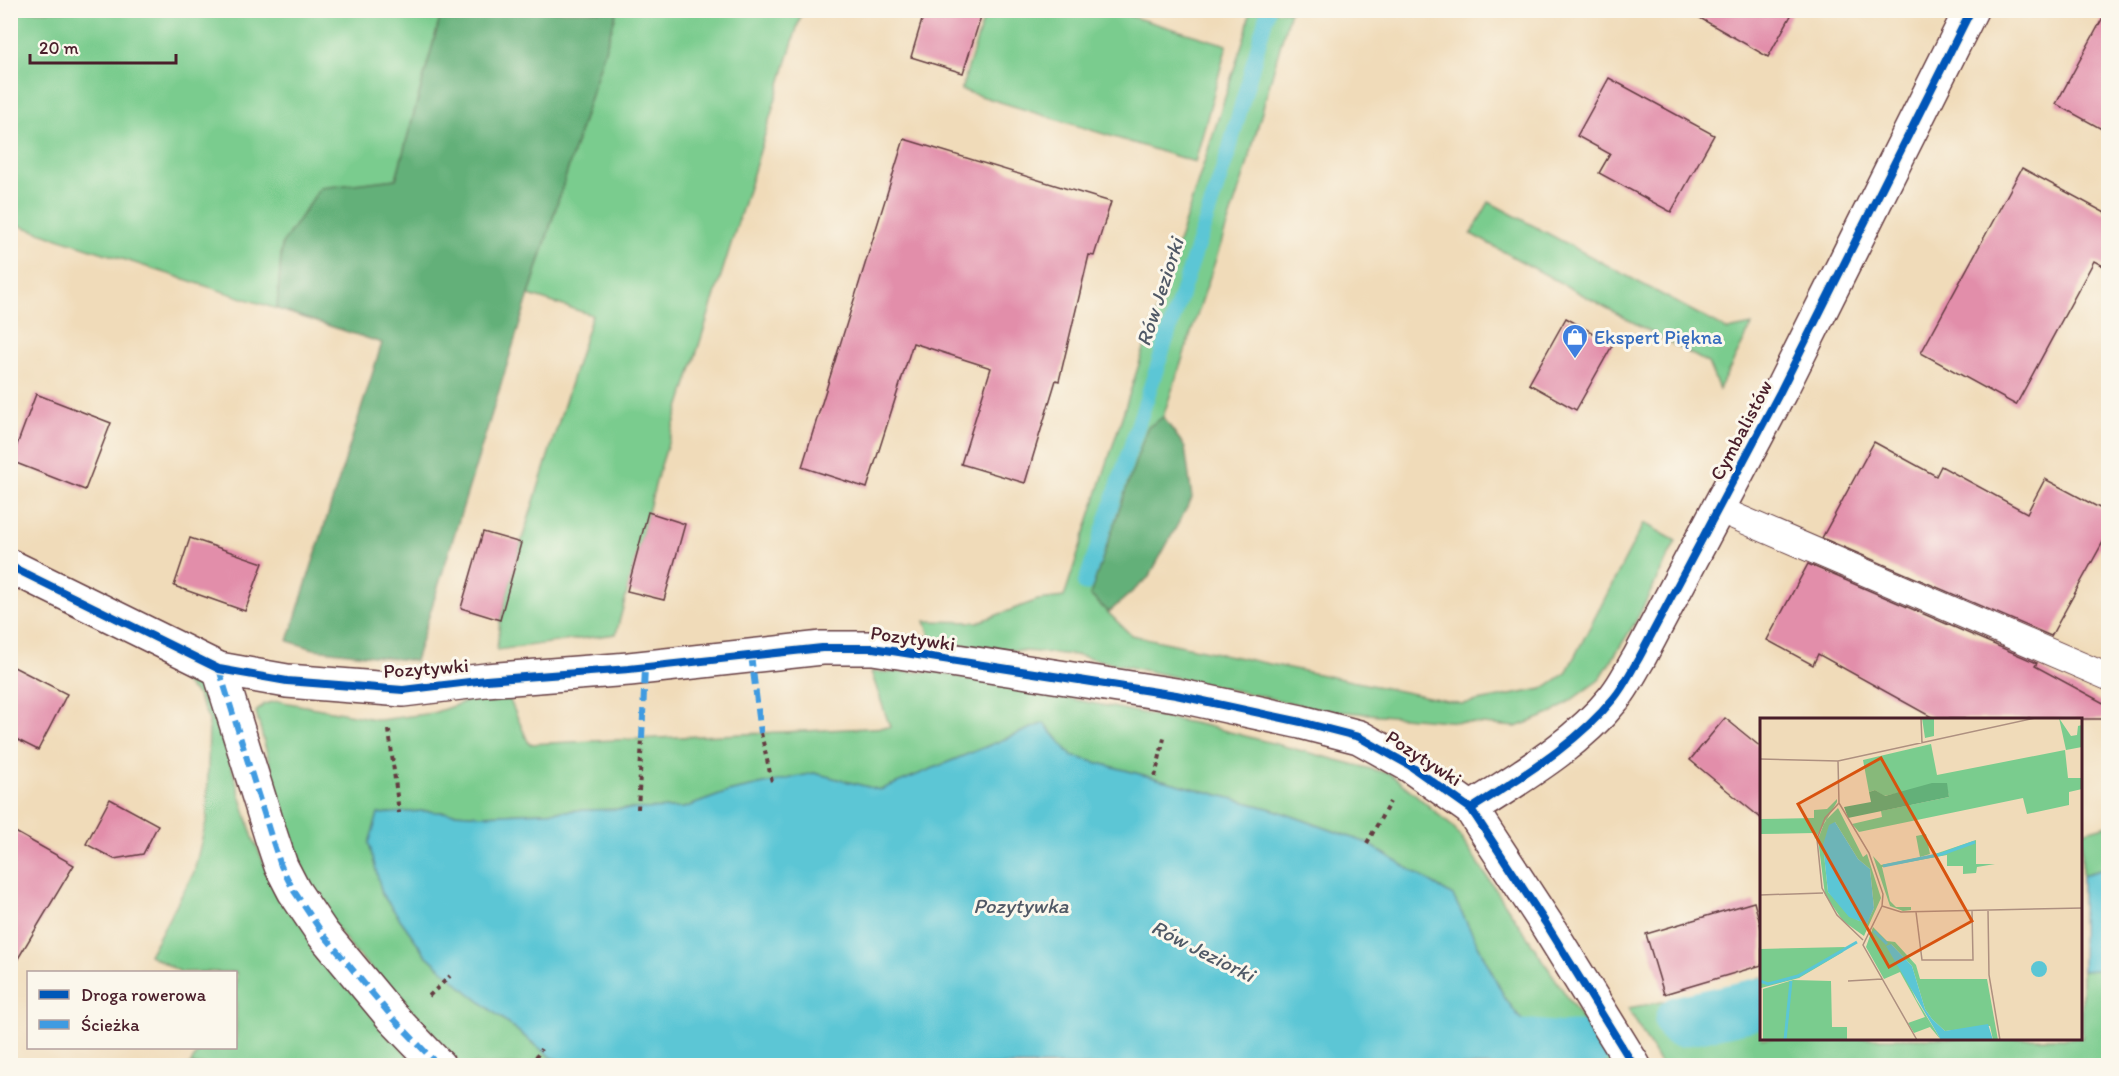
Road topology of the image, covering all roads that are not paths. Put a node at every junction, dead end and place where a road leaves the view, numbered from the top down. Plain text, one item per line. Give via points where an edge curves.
1 (1971, 10) edge
2 (1718, 509) junction
3 (10, 566) edge
4 (219, 669) junction
5 (2109, 677) edge
6 (1471, 809) junction
7 (439, 1065) edge
8 (1634, 1065) edge

1 - 2 street, Cymbalistów
2 - 5 lane
2 - 6 street, Cymbalistów via 1616,696 1565,746
3 - 4 street, Pozytywki
4 - 6 street, Pozytywki via 287,681 403,690 822,648 873,648 1176,695 1359,737 1409,765
4 - 7 street via 281,866 294,891 323,934 392,1017
6 - 8 street, Pozytywki

